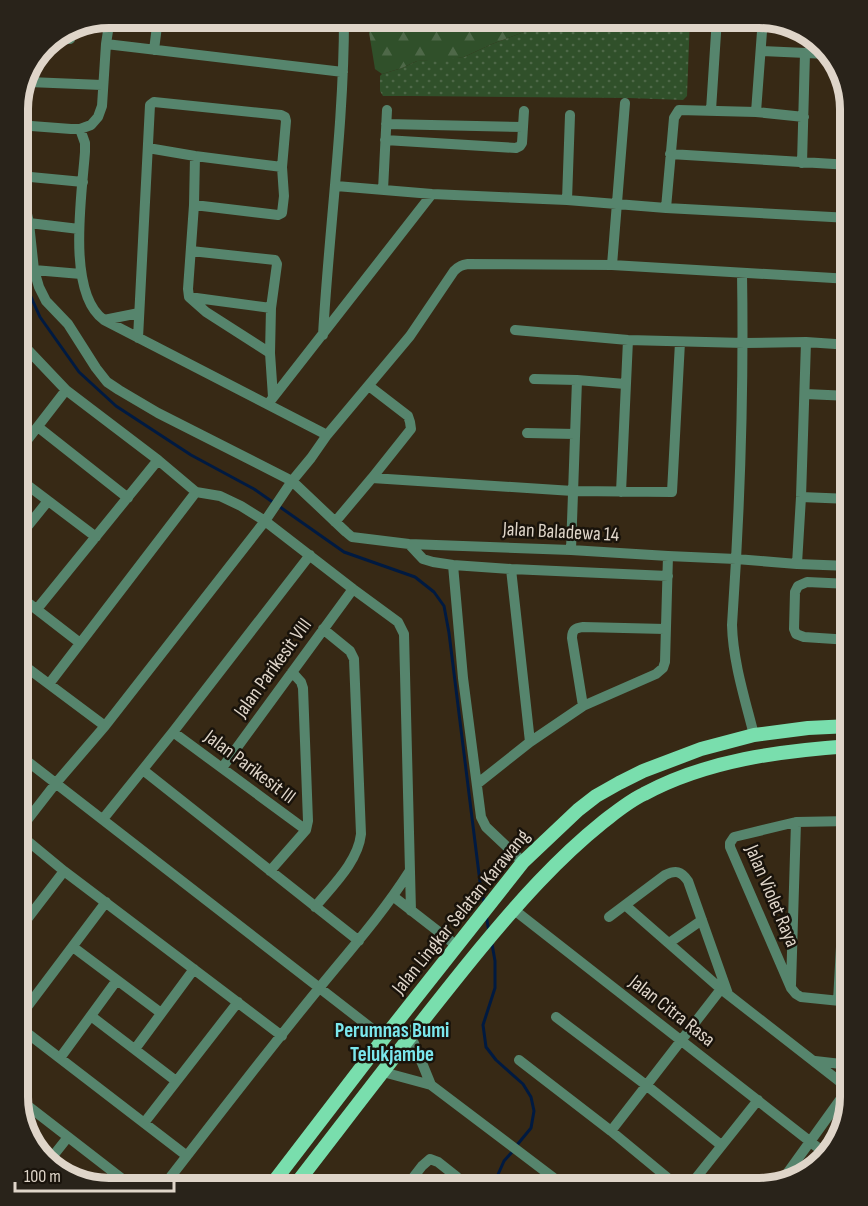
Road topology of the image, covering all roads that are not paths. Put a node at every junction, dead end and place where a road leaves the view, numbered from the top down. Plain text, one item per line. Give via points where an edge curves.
1 (108, 28) edge
2 (157, 28) edge
3 (344, 28) edge
4 (716, 29) edge
5 (762, 29) edge
6 (106, 44) junction
7 (154, 50) junction
8 (761, 51) junction
9 (805, 53) junction
10 (817, 54) edge
11 (343, 72) junction
12 (34, 82) edge
13 (102, 86) junction
14 (625, 103) dead end
15 (387, 110) dead end
16 (711, 110) junction
17 (524, 111) dead end
18 (756, 112) junction
19 (570, 115) dead end
20 (804, 117) junction
21 (386, 124) junction
22 (29, 126) edge
23 (524, 127) junction
24 (80, 129) junction
25 (386, 140) junction
26 (148, 148) junction
27 (670, 154) junction
28 (195, 156) junction
29 (802, 163) junction
30 (840, 163) edge
31 (282, 167) junction
32 (29, 175) edge
33 (83, 182) junction
34 (336, 186) junction
35 (383, 190) junction
36 (432, 194) junction
37 (567, 200) junction
38 (194, 205) junction
39 (616, 205) junction
40 (666, 208) junction
41 (840, 218) edge
42 (29, 223) joint
43 (79, 229) junction
44 (192, 251) junction
45 (612, 265) junction
46 (34, 270) junction
47 (742, 273) junction
48 (81, 274) junction
49 (840, 278) edge
50 (189, 297) junction
51 (272, 308) junction
52 (139, 313) junction
53 (104, 320) junction
54 (515, 330) dead end
55 (323, 335) junction
56 (138, 338) junction
57 (628, 340) junction
58 (680, 342) junction
59 (806, 342) junction
60 (744, 343) junction
61 (840, 344) edge
62 (29, 351) edge
63 (270, 353) junction
64 (534, 379) dead end
65 (577, 380) junction
66 (625, 384) junction
67 (369, 386) junction
68 (66, 390) junction
69 (805, 394) junction
70 (840, 396) edge
71 (271, 401) junction
72 (38, 427) junction
73 (527, 433) dead end
74 (575, 434) junction
75 (327, 435) junction
76 (29, 438) edge
77 (158, 460) junction
78 (372, 478) junction
79 (292, 481) junction
80 (29, 486) edge
81 (573, 491) junction
82 (196, 492) junction
83 (621, 492) junction
84 (801, 497) junction
85 (128, 498) junction
86 (840, 499) edge
87 (48, 501) junction
88 (265, 521) junction
89 (335, 522) junction
90 (29, 524) edge
91 (96, 537) junction
92 (409, 544) junction
93 (572, 550) junction
94 (310, 555) junction
95 (668, 556) junction
96 (736, 559) junction
97 (797, 564) junction
98 (453, 565) junction
99 (840, 566) edge
100 (512, 569) junction
101 (668, 576) junction
102 (840, 584) edge
103 (353, 589) junction
104 (29, 603) edge
105 (37, 609) junction
106 (324, 629) junction
107 (665, 629) junction
108 (840, 639) edge
109 (80, 643) junction
110 (29, 669) edge
111 (292, 672) junction
112 (49, 684) junction
113 (584, 706) junction
114 (105, 726) junction
115 (840, 726) edge
116 (173, 732) junction
117 (754, 735) junction
118 (530, 742) junction
119 (840, 747) edge
120 (29, 762) edge
121 (222, 768) junction
122 (143, 770) junction
123 (56, 783) junction
124 (477, 784) junction
125 (29, 818) edge
126 (103, 819) junction
127 (840, 821) edge
128 (796, 822) junction
129 (306, 830) junction
130 (29, 841) edge
131 (523, 862) junction
132 (64, 871) junction
133 (270, 871) junction
134 (410, 871) junction
135 (394, 897) junction
136 (106, 902) junction
137 (625, 905) junction
138 (315, 907) junction
139 (513, 909) junction
140 (411, 910) junction
141 (29, 916) edge
142 (609, 917) dead end
143 (702, 920) junction
144 (359, 941) junction
145 (669, 943) junction
146 (457, 946) junction
147 (72, 947) junction
148 (840, 968) edge
149 (194, 969) junction
150 (117, 980) junction
151 (319, 987) junction
152 (791, 988) junction
153 (725, 991) junction
154 (838, 1001) joint
155 (238, 1002) junction
156 (29, 1004) edge
157 (161, 1013) junction
158 (91, 1016) junction
159 (556, 1017) dead end
160 (29, 1034) edge
161 (282, 1036) junction
162 (411, 1036) junction
163 (384, 1038) junction
164 (680, 1041) junction
165 (135, 1049) junction
166 (60, 1058) junction
167 (519, 1060) dead end
168 (812, 1060) junction
169 (840, 1064) edge
170 (383, 1072) junction
171 (840, 1080) edge
172 (177, 1081) junction
173 (431, 1085) junction
174 (646, 1085) junction
175 (758, 1100) junction
176 (840, 1100) edge
177 (29, 1107) edge
178 (144, 1123) junction
179 (611, 1131) junction
180 (68, 1137) junction
181 (810, 1141) junction
182 (721, 1146) junction
183 (820, 1149) edge
184 (54, 1155) edge
185 (187, 1156) junction
186 (789, 1171) edge
187 (120, 1177) edge
188 (171, 1177) edge
189 (277, 1177) edge
190 (301, 1177) edge
191 (413, 1177) edge
192 (457, 1177) dead end
193 (553, 1178) edge
194 (668, 1178) edge
195 (696, 1178) edge

1 - 6 street
2 - 7 street
3 - 11 street
4 - 16 street
5 - 8 street
6 - 7 street
6 - 13 street
7 - 11 street
8 - 9 street
8 - 18 street
9 - 10 street
9 - 20 street
11 - 34 street
12 - 13 street
13 - 24 street via 98,117
14 - 39 street
15 - 21 street
16 - 18 street
16 - 27 street via 680,110 674,118
17 - 23 street
18 - 20 street
19 - 37 street
20 - 29 street
21 - 23 street
21 - 25 street
22 - 24 street
23 - 25 street via 522,143 516,148
24 - 33 street via 85,143
25 - 35 street
26 - 28 street
26 - 31 street via 150,105 154,102 281,115 286,121
26 - 52 street
27 - 29 street
27 - 40 street
28 - 31 street
28 - 38 street
29 - 30 street
31 - 38 street via 283,205 278,215
32 - 33 street
33 - 43 street
34 - 35 street
34 - 55 street
35 - 36 street
36 - 37 street
36 - 55 street
37 - 39 street
38 - 44 street
39 - 40 street
39 - 45 street
40 - 41 street
42 - 43 street
42 - 46 street, Jalan Baladewa 14
43 - 48 street
44 - 50 street
44 - 51 street via 275,260
45 - 47 street
45 - 67 street via 462,264
46 - 48 street
46 - 79 street, Jalan Baladewa 14 via 46,301 68,324 107,382 158,413
47 - 49 street
47 - 60 street
48 - 53 street via 91,306
50 - 51 street
50 - 63 street
51 - 63 street
52 - 53 street
52 - 56 street
53 - 56 street
54 - 57 street
55 - 71 street
56 - 71 street
57 - 58 street
57 - 66 street
58 - 60 street
58 - 83 street via 672,492
59 - 60 street
59 - 61 street
59 - 69 street
60 - 96 street
62 - 68 street
63 - 71 street
64 - 65 street
65 - 66 street
65 - 74 street
66 - 83 street
67 - 75 street
67 - 78 street via 408,416 411,429
68 - 72 street
68 - 77 street
69 - 70 street
69 - 84 street
71 - 75 street
72 - 76 street
72 - 85 street
73 - 74 street
74 - 81 street
75 - 79 street
77 - 82 street
77 - 85 street
78 - 81 street
78 - 89 street
79 - 88 street
79 - 89 street, Jalan Baladewa 14
80 - 87 street
81 - 83 street
81 - 93 street
82 - 88 street via 220,496
82 - 109 street
84 - 86 street
84 - 97 street
85 - 91 street
87 - 90 street
87 - 91 street
88 - 94 street
88 - 114 street
89 - 92 street, Jalan Baladewa 14 via 352,537
91 - 105 street
92 - 93 street, Jalan Baladewa 14
92 - 98 street via 423,559
93 - 95 street, Jalan Baladewa 14
94 - 103 street
94 - 116 street
95 - 96 street, Jalan Baladewa 14
95 - 101 street
96 - 97 street, Jalan Baladewa 14
96 - 117 street via 732,639
97 - 99 street, Jalan Baladewa 14
98 - 100 street
98 - 124 street
100 - 101 street
100 - 118 street
101 - 107 street
102 - 108 street via 807,582 798,586 794,630 804,637
103 - 106 street, Jalan Parikesit VIII
103 - 134 street via 398,622 404,634
104 - 105 street
105 - 109 street
106 - 111 street, Jalan Parikesit VIII
106 - 138 street via 354,659 361,834 353,860
107 - 113 street via 665,662 660,672
107 - 113 street via 576,628 572,639
109 - 112 street
110 - 112 street
111 - 121 street, Jalan Parikesit VIII
111 - 129 street via 303,688 309,814
112 - 114 street
113 - 118 street
114 - 123 street
115 - 117 main road, Jalan Lingkar Selatan Karawang
116 - 121 street, Jalan Parikesit III
116 - 122 street
117 - 131 main road, Jalan Lingkar Selatan Karawang via 701,748 619,783 578,810
118 - 124 street
119 - 139 main road, Jalan Lingkar Selatan Karawang via 742,759 689,774 644,794 581,841
120 - 123 street
121 - 129 street, Jalan Parikesit III
122 - 126 street
122 - 133 street
123 - 125 street
123 - 126 street
124 - 131 street via 483,822
126 - 151 street
127 - 128 street, Jalan Violet Raya
128 - 152 street
128 - 152 street, Jalan Violet Raya via 734,837 730,843
129 - 133 street
130 - 132 street
131 - 146 main road, Jalan Lingkar Selatan Karawang
132 - 136 street
132 - 141 street
133 - 138 street
134 - 135 street
134 - 140 street
135 - 140 street
135 - 144 street
136 - 147 street
136 - 149 street
137 - 142 street
137 - 143 street via 665,875 680,872 688,881
137 - 145 street
138 - 144 street
139 - 162 main road, Jalan Lingkar Selatan Karawang
139 - 164 street, Jalan Citra Rasa
140 - 146 street
143 - 145 street
143 - 153 street
144 - 151 street
145 - 153 street
146 - 163 main road, Jalan Lingkar Selatan Karawang
147 - 150 street
147 - 156 street
148 - 154 street
149 - 155 street
149 - 157 street
150 - 157 street
150 - 158 street
151 - 161 street
151 - 163 street
152 - 154 street via 801,997
153 - 164 street
153 - 168 street
155 - 161 street
155 - 172 street
157 - 165 street
158 - 165 street
158 - 166 street
159 - 174 street
160 - 166 street
161 - 185 street
162 - 170 main road, Jalan Lingkar Selatan Karawang
162 - 173 street
163 - 189 main road, Jalan Lingkar Selatan Karawang
164 - 174 street
164 - 175 street, Jalan Citra Rasa
165 - 172 street
166 - 178 street
167 - 179 street
168 - 169 street
168 - 171 street
170 - 173 street
170 - 190 main road, Jalan Lingkar Selatan Karawang
172 - 178 street
173 - 193 street
174 - 179 street
174 - 182 street
175 - 181 street, Jalan Citra Rasa
175 - 182 street
176 - 181 street
177 - 180 street
178 - 185 street
179 - 194 street
180 - 184 street
180 - 187 street
181 - 183 street, Jalan Citra Rasa
181 - 186 street
182 - 195 street
185 - 188 street
191 - 192 street via 430,1159

